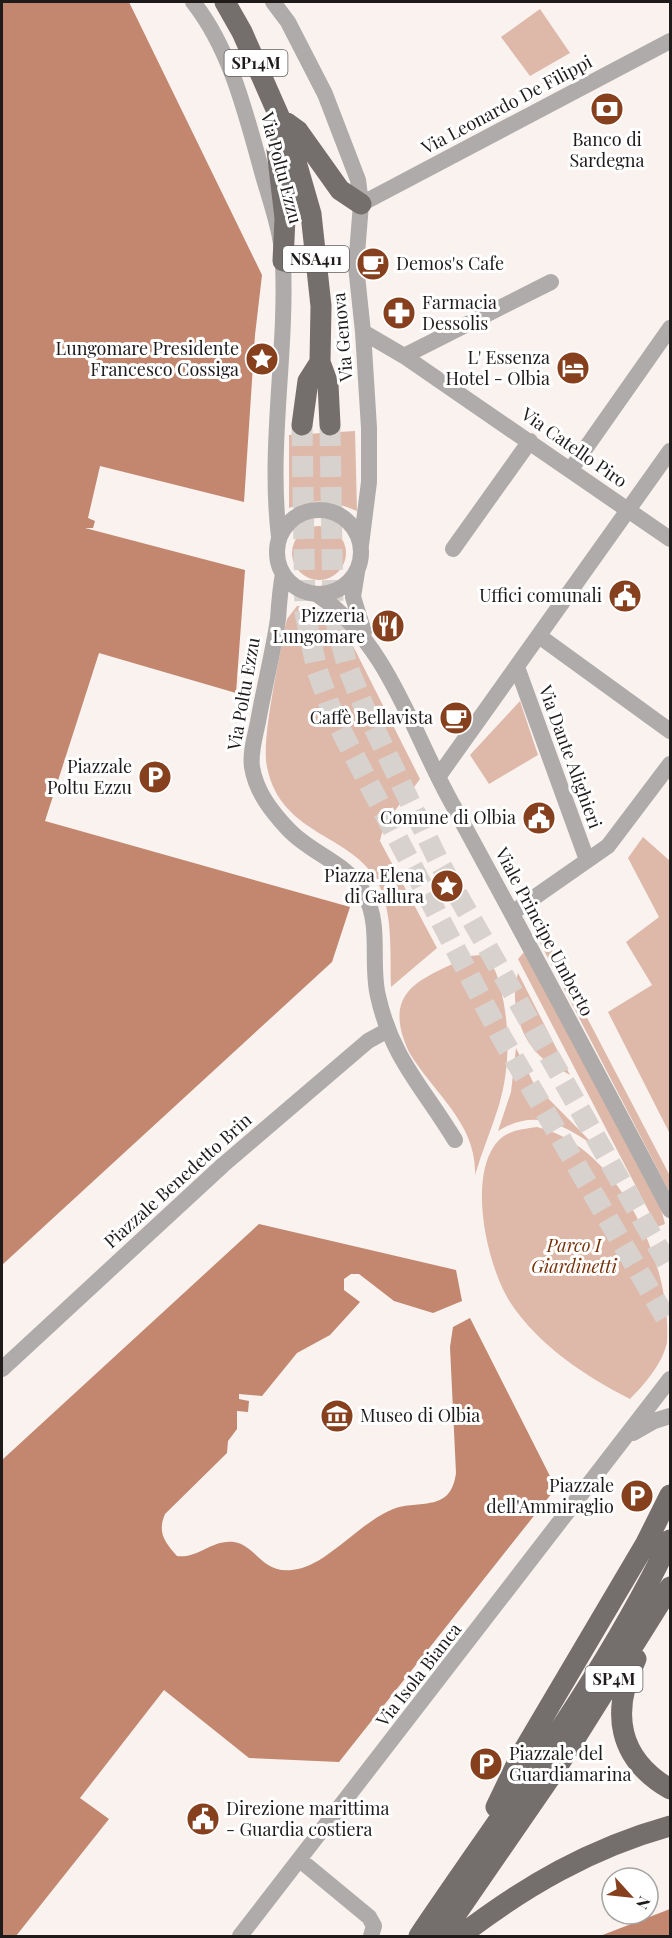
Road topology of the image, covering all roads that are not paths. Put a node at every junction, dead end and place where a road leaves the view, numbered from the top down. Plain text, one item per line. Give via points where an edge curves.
1 (193, 2) edge
2 (273, 2) edge
3 (230, 9) edge
4 (670, 41) edge
5 (280, 117) junction
6 (361, 204) junction
7 (284, 261) junction
8 (551, 282) dead end
9 (670, 328) edge
10 (363, 332) junction
11 (404, 356) junction
12 (320, 362) junction
13 (302, 425) tunnel mouth
14 (330, 425) tunnel mouth
15 (530, 441) junction
16 (670, 451) edge
17 (571, 469) junction
18 (628, 510) junction
19 (279, 537) junction
20 (670, 539) edge
21 (361, 545) junction
22 (453, 549) dead end
23 (357, 570) junction
24 (283, 574) junction
25 (300, 591) junction
26 (318, 595) junction
27 (278, 617) junction
28 (539, 636) junction
29 (367, 641) junction
30 (516, 668) junction
31 (670, 731) edge
32 (670, 764) edge
33 (438, 777) junction
34 (587, 860) junction
35 (512, 913) junction
36 (388, 1030) junction
37 (454, 1140) dead end
38 (670, 1210) edge
39 (2, 1369) edge
40 (670, 1379) edge
41 (670, 1416) edge
42 (627, 1436) junction
43 (670, 1495) edge
44 (670, 1540) edge
45 (670, 1588) edge
46 (670, 1789) edge
47 (670, 1826) edge
48 (508, 1838) junction
49 (300, 1860) junction
50 (460, 1876) junction
51 (240, 1936) edge
52 (371, 1936) edge
53 (421, 1936) edge
54 (441, 1936) edge
55 (460, 1936) edge

1 - 7 street, Via Poltu Ezzu via 219,46 244,109
2 - 6 street, Via Genova via 288,22 325,94 349,151
3 - 5 main road, SP14M
4 - 6 street, Via Leonardo De Filippi
5 - 6 main road via 298,131 339,189
5 - 7 main road
5 - 12 main road, NSA411 via 296,158 310,214 321,306
6 - 10 street, Via Genova via 356,266
7 - 19 street, Via Poltu Ezzu via 277,442
8 - 11 street
9 - 17 street
10 - 11 street, Via Catello Piro
10 - 21 street, Via Genova via 369,482
11 - 15 street, Via Catello Piro
12 - 13 main road, NSA411 via 308,381
12 - 14 main road, NSA411 via 328,384
15 - 17 street, Via Catello Piro
15 - 22 street
16 - 18 street
17 - 18 street, Via Catello Piro
18 - 20 street, Via Catello Piro
18 - 28 street
19 - 21 street via 296,517 324,510 349,523
19 - 24 street via 277,558
21 - 23 street
23 - 26 street via 340,589
23 - 29 street, Viale Principe Umberto via 353,597
24 - 25 street
24 - 27 street, Via Poltu Ezzu
25 - 26 street
25 - 27 street, Via Poltu Ezzu via 288,600
26 - 29 street, Viale Principe Umberto via 349,619
27 - 36 street, Via Poltu Ezzu via 252,768 261,793 277,818 346,872 365,894 375,938 377,995
28 - 30 street
28 - 31 street
29 - 33 street, Viale Principe Umberto
30 - 33 street
30 - 34 street, Via Dante Alighieri
32 - 34 street via 608,846
33 - 35 street, Viale Principe Umberto
34 - 35 street
35 - 38 street, Viale Principe Umberto
36 - 37 street, Via Poltu Ezzu via 399,1058
36 - 39 street, Piazzale Benedetto Brin via 368,1041 223,1165
40 - 42 street, Via Isola Bianca
41 - 42 street, Via Isola Bianca
42 - 49 street, Via Isola Bianca
43 - 50 main road via 646,1543 522,1753
44 - 50 main road via 583,1694
45 - 46 main road via 632,1667 620,1709 624,1738 637,1763
45 - 48 main road, SP4M via 574,1742
47 - 55 main road via 626,1839 567,1865
48 - 53 main road, SP4M
48 - 54 main road, SP4M
49 - 51 street, Via Isola Bianca
49 - 52 street via 369,1917 374,1926
50 - 53 main road

